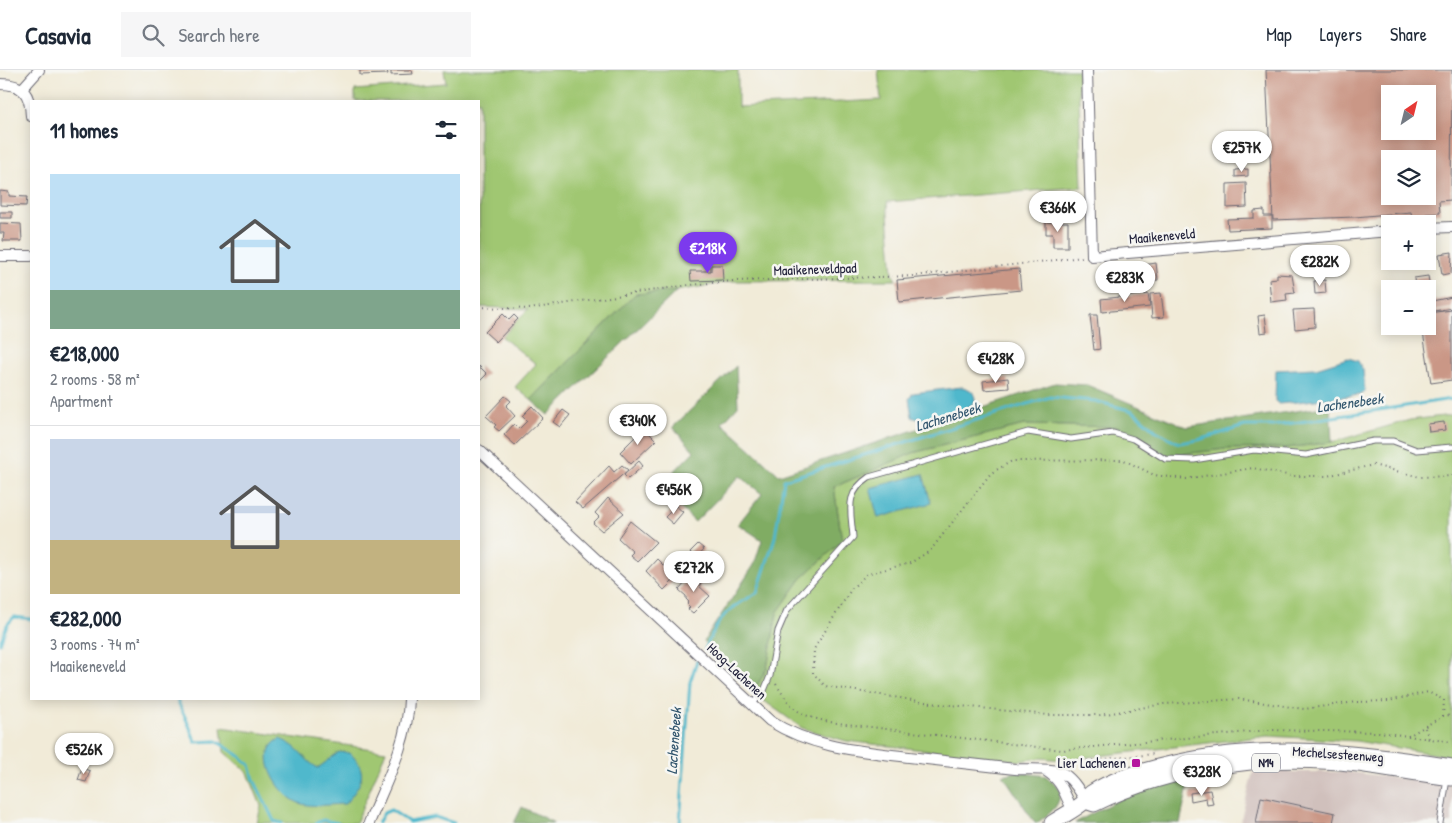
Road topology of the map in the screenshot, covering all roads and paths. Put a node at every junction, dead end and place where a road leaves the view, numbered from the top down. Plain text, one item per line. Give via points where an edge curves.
1 (40, 70) edge
2 (1087, 70) edge
3 (0, 84) edge
4 (22, 89) junction
5 (30, 100) edge
6 (1452, 227) edge
7 (1436, 228) edge
8 (1381, 232) edge
9 (0, 256) edge
10 (30, 256) edge
11 (1092, 256) junction
12 (480, 307) edge
13 (1452, 448) edge
14 (480, 451) edge
15 (1452, 476) edge
16 (770, 676) junction
17 (408, 700) edge
18 (752, 704) junction
19 (1452, 715) edge
20 (1443, 716) junction
21 (1425, 728) junction
22 (1408, 736) junction
23 (1429, 739) junction
24 (1452, 742) edge
25 (1045, 771) junction
26 (1450, 774) edge
27 (1085, 801) junction
28 (1072, 809) junction
29 (369, 823) edge
30 (1052, 823) edge
31 (1440, 823) edge

1 - 4 street
2 - 11 street
3 - 4 street
4 - 5 street
6 - 7 street
8 - 11 street, Maaikeneveld
9 - 10 street
11 - 12 path, Maaikeneveldpad via 914,276 689,285 529,309
13 - 16 lane via 1417,450 1393,442 1373,441 1306,455 1254,450 1194,460 1166,459 1133,440 1113,433 1071,439 1028,432 869,476 856,485 850,496 853,537 786,610 778,631
14 - 18 street, Hoog-Lachenen
15 - 20 path via 1420,477 1373,465 1327,476 1292,476 1253,468 1186,479 1154,475 1124,460 1012,461 991,473 930,551 910,563 867,574 852,588 814,649 813,672 825,686 931,703 1048,715 1100,715 1164,704 1240,699 1304,709 1389,701 1428,692 1444,700
16 - 18 lane via 763,693
16 - 22 path via 790,707 804,716 829,722 1062,750 1270,730 1379,732
17 - 29 street via 400,746
18 - 25 street, Hoog-Lachenen via 770,721 786,730 838,749
19 - 20 path
20 - 21 path
21 - 22 path
21 - 23 path
22 - 23 path
23 - 24 path
25 - 27 street, Hoog-Lachenen via 1064,774
25 - 28 street via 1063,786
26 - 27 main road, Mechelsesteenweg / N14 via 1330,762 1228,765 1158,778 1094,804
26 - 31 lane
27 - 28 main road, Mechelsesteenweg / N14
28 - 30 main road, Mechelsesteenweg / N14

